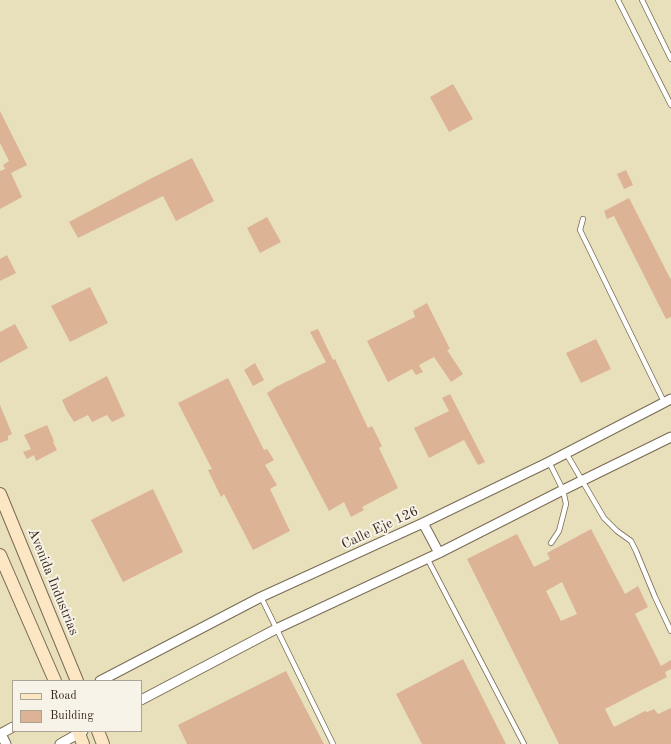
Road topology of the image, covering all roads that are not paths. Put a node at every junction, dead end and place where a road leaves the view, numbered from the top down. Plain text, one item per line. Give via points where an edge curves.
1 (619, 0) edge
2 (642, 0) edge
3 (671, 59) edge
4 (671, 105) edge
5 (583, 219) dead end
6 (668, 400) edge
7 (671, 437) edge
8 (566, 453) junction
9 (549, 462) junction
10 (582, 481) junction
11 (563, 490) junction
12 (0, 494) edge
13 (423, 523) junction
14 (551, 543) dead end
15 (439, 553) junction
16 (0, 555) edge
17 (428, 558) junction
18 (260, 597) junction
19 (276, 629) junction
20 (671, 631) edge
21 (55, 680) edge
22 (78, 680) edge
23 (102, 680) edge
24 (142, 699) edge
25 (12, 728) edge
26 (98, 732) edge
27 (1, 734) edge
28 (81, 735) edge
29 (6, 744) edge
30 (60, 744) edge
31 (103, 744) edge
32 (333, 744) edge
33 (524, 744) edge

1 - 4 lane
2 - 3 lane
5 - 6 lane via 580,230
6 - 8 street, Calle Eje 126
7 - 10 street
8 - 9 street, Calle Eje 126
8 - 10 lane
9 - 11 lane
9 - 13 street, Calle Eje 126
10 - 11 street
10 - 20 lane via 604,518 631,541
11 - 14 lane via 566,504 559,531
11 - 15 street
12 - 22 main road, Avenida Industrias
13 - 15 street
13 - 18 street, Calle Eje 126
15 - 17 street
16 - 21 main road
17 - 19 street
17 - 33 lane
18 - 19 lane
18 - 23 street, Calle Eje 126
19 - 24 street
19 - 32 lane
25 - 27 street
26 - 31 main road
27 - 29 street
28 - 30 street

